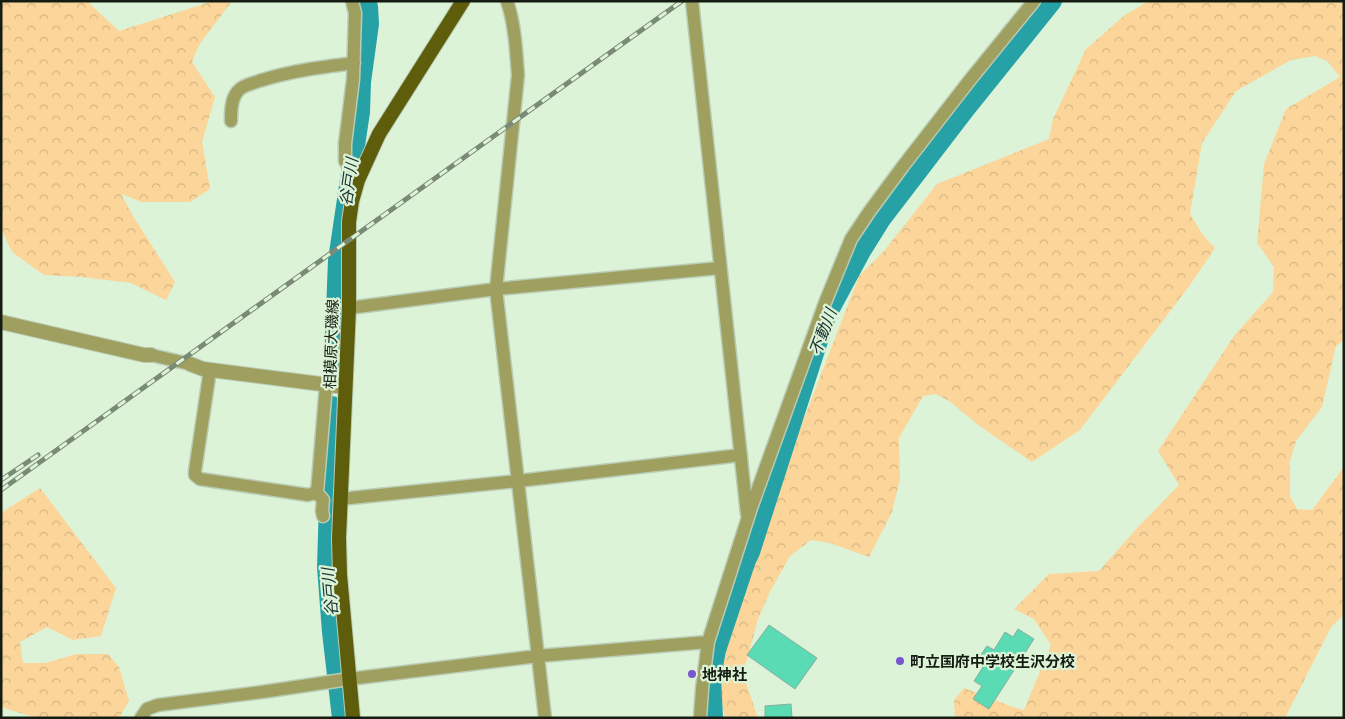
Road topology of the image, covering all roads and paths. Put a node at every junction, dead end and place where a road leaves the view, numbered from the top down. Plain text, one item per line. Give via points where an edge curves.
1 (352, 1) edge
2 (463, 1) edge
3 (507, 1) edge
4 (692, 1) edge
5 (1034, 1) edge
6 (354, 63) junction
7 (231, 121) dead end
8 (356, 177) junction
9 (720, 268) junction
10 (496, 289) junction
11 (349, 308) junction
12 (1, 322) edge
13 (150, 355) joint
14 (190, 364) joint
15 (210, 370) junction
16 (326, 384) junction
17 (345, 387) junction
18 (741, 455) junction
19 (518, 481) junction
20 (317, 491) junction
21 (340, 499) junction
22 (323, 516) dead end
23 (748, 518) junction
24 (708, 642) junction
25 (538, 656) junction
26 (342, 680) junction
27 (141, 718) edge
28 (354, 718) edge
29 (544, 718) edge
30 (700, 718) edge

1 - 6 street via 355,13
2 - 8 main road, 相模原大磯線
3 - 10 street via 518,76
4 - 9 street
5 - 23 street via 903,166 851,239
6 - 7 street via 299,71 244,86 234,97
6 - 8 street via 344,144 346,161
8 - 11 main road, 相模原大磯線 via 349,222
9 - 10 street
9 - 18 street
10 - 11 street
10 - 19 street
11 - 17 main road, 相模原大磯線
12 - 13 street
13 - 14 street
14 - 15 street
15 - 16 street
15 - 20 street via 195,471 197,476 308,494
16 - 17 street
16 - 20 street
17 - 21 main road, 相模原大磯線
18 - 19 street
18 - 23 street
19 - 21 street
19 - 25 street
20 - 22 street via 323,500
21 - 26 main road, 相模原大磯線
23 - 24 street
24 - 25 street
24 - 30 street
25 - 26 street
25 - 29 street
26 - 27 street via 158,705 147,709
26 - 28 main road, 相模原大磯線

